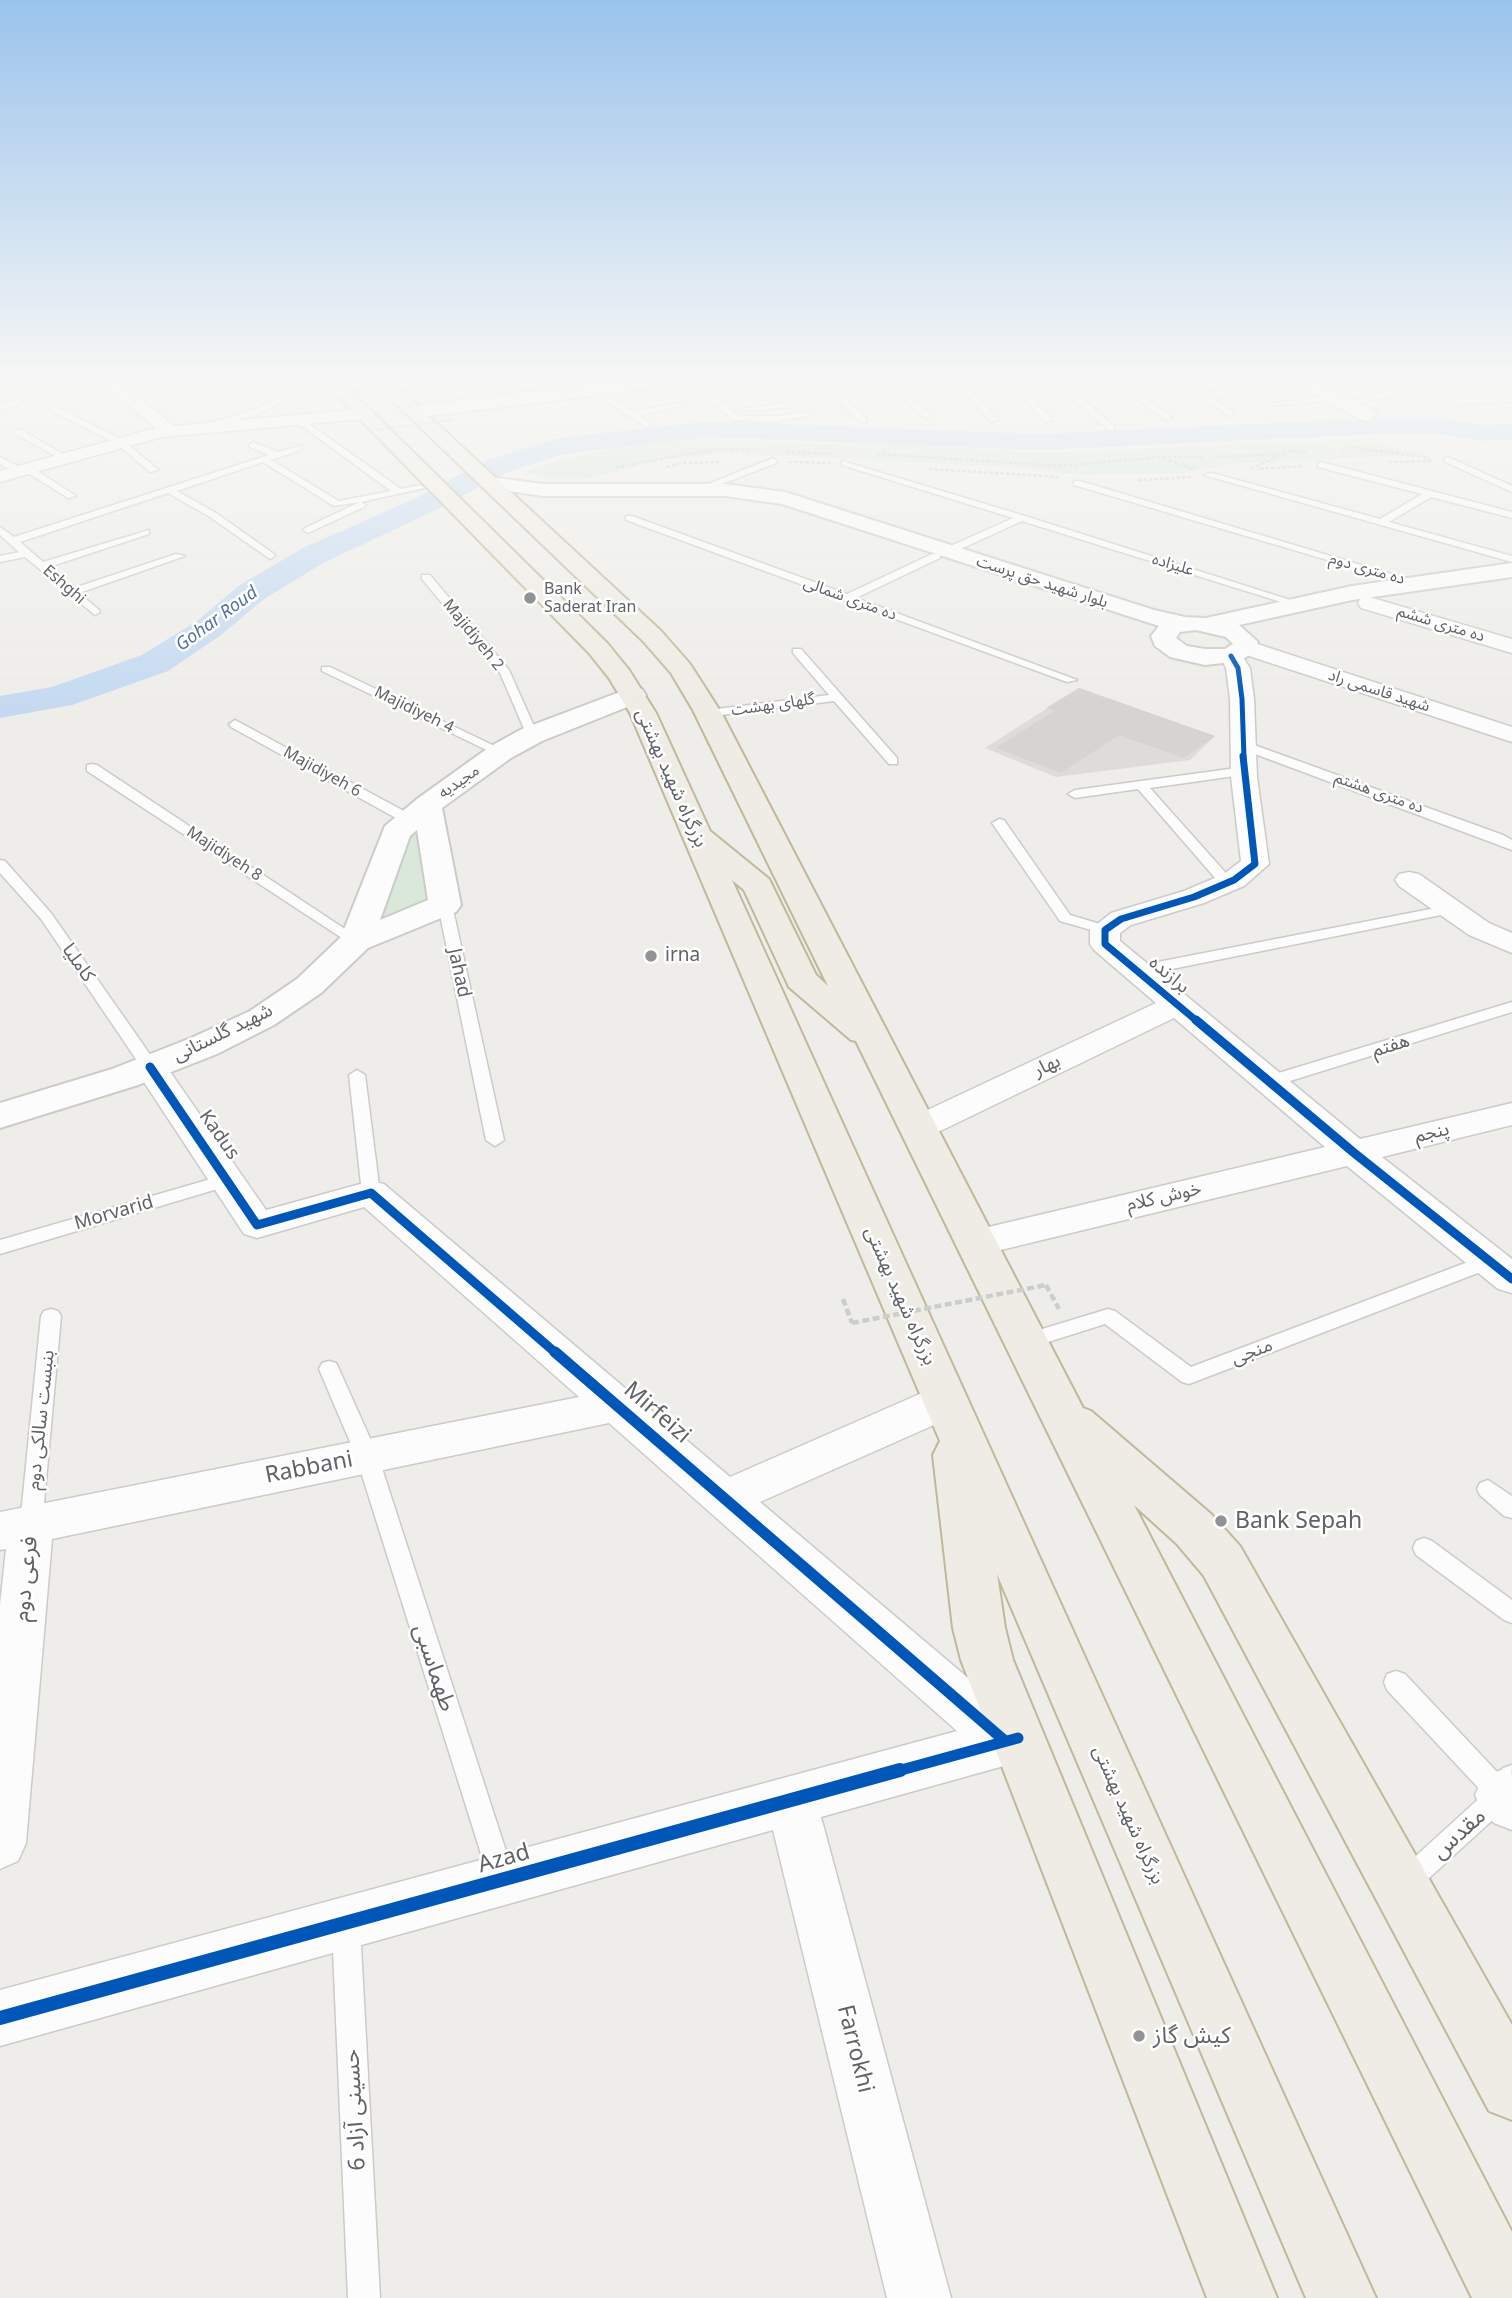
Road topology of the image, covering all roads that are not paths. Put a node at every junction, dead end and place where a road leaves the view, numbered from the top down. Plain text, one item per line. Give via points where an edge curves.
1 (57, 488) edge
2 (174, 488) edge
3 (311, 488) edge
4 (394, 488) edge
5 (415, 488) edge
6 (432, 488) edge
7 (512, 488) edge
8 (926, 488) edge
9 (1094, 488) edge
10 (1256, 488) edge
11 (1411, 488) edge
12 (701, 489) joint
13 (169, 490) junction
14 (399, 492) junction
15 (518, 492) junction
16 (1430, 493) junction
17 (383, 495) junction
18 (71, 496) dead end
19 (1512, 515) edge
20 (629, 518) dead end
21 (1022, 518) junction
22 (1381, 523) junction
23 (0, 530) edge
24 (308, 530) dead end
25 (146, 532) dead end
26 (13, 541) junction
27 (27, 553) junction
28 (942, 554) junction
29 (180, 556) dead end
30 (270, 556) dead end
31 (0, 559) edge
32 (1512, 559) edge
33 (42, 566) junction
34 (1512, 570) edge
35 (426, 577) dead end
36 (1512, 582) edge
37 (1424, 588) junction
38 (72, 592) junction
39 (847, 598) junction
40 (1369, 603) junction
41 (1301, 605) junction
42 (95, 612) dead end
43 (1210, 624) junction
44 (1173, 630) junction
45 (1239, 646) junction
46 (1512, 646) edge
47 (797, 651) dead end
48 (326, 669) dead end
49 (1071, 680) dead end
50 (633, 695) junction
51 (837, 697) junction
52 (706, 709) junction
53 (235, 724) dead end
54 (532, 735) junction
55 (1512, 735) edge
56 (501, 752) junction
57 (1244, 758) junction
58 (893, 761) dead end
59 (92, 768) dead end
60 (1142, 786) junction
61 (1075, 794) dead end
62 (419, 813) junction
63 (999, 823) dead end
64 (1512, 846) edge
65 (0, 864) edge
66 (1409, 880) dead end
67 (1227, 883) junction
68 (445, 905) junction
69 (1451, 909) junction
70 (1105, 930) junction
71 (819, 931) junction
72 (762, 938) junction
73 (356, 941) junction
74 (1512, 944) edge
75 (1137, 971) junction
76 (1177, 1005) junction
77 (1512, 1007) edge
78 (874, 1042) junction
79 (150, 1067) junction
80 (357, 1076) dead end
81 (1268, 1082) junction
82 (1512, 1114) edge
83 (0, 1116) edge
84 (918, 1128) junction
85 (495, 1140) dead end
86 (1353, 1152) junction
87 (228, 1180) junction
88 (371, 1192) junction
89 (976, 1242) junction
90 (0, 1247) edge
91 (1501, 1270) edge
92 (51, 1316) dead end
93 (1026, 1341) junction
94 (329, 1368) dead end
95 (619, 1405) junction
96 (948, 1406) junction
97 (1061, 1411) junction
98 (367, 1456) junction
99 (1488, 1489) dead end
100 (726, 1498) junction
101 (1512, 1509) edge
102 (15, 1528) edge
103 (1424, 1548) dead end
104 (1512, 1613) edge
105 (1396, 1682) dead end
106 (1012, 1740) junction
107 (4, 1770) edge
108 (1508, 1792) edge
109 (791, 1799) junction
110 (0, 1843) edge
111 (502, 1880) junction
112 (1401, 1886) junction
113 (346, 1923) junction
114 (0, 2018) edge
115 (1512, 2088) edge
116 (364, 2298) edge
117 (919, 2298) edge
118 (1242, 2298) edge
119 (1341, 2298) edge
120 (1509, 2298) edge

1 - 18 lane
2 - 13 lane
3 - 17 lane via 337,504
4 - 14 lane
5 - 14 lane
6 - 50 highway, بزرگراه شهید بهشتی via 469,519 604,654
7 - 15 highway
8 - 21 lane, علیزاده
9 - 37 lane, ده متری دوم
10 - 22 lane
11 - 16 lane
12 - 15 street, بلوار شهید حق پرست
12 - 28 street, بلوار شهید حق پرست via 785,498
13 - 26 lane
13 - 30 lane via 213,514
14 - 17 lane
15 - 28 street, بلوار شهید حق پرست via 741,498 795,509
15 - 52 highway via 522,513 652,636 681,669
16 - 19 lane
16 - 22 lane
17 - 24 lane
20 - 39 lane, ده متری شمالی
21 - 28 lane
21 - 41 lane, علیزاده
22 - 32 lane
23 - 26 lane, Eshghi
25 - 33 lane
26 - 27 lane, Eshghi
27 - 31 lane
27 - 33 lane, Eshghi
28 - 39 lane
28 - 44 street, بلوار شهید حق پرست
29 - 38 lane
33 - 38 lane, Eshghi
34 - 37 street
35 - 54 lane, Majidiyeh 2 via 505,672
36 - 37 street
37 - 40 street
37 - 41 street
38 - 42 lane, Eshghi
39 - 49 lane, ده متری شمالی
40 - 45 street via 1279,622
40 - 46 street, ده متری ششم
41 - 43 street
43 - 44 street
43 - 45 street via 1234,631
44 - 45 street via 1170,647 1192,656
45 - 55 street, شهید قاسمی راد
45 - 57 street
47 - 51 lane
48 - 56 lane, Majidiyeh 4
50 - 54 street, مجیدیه
50 - 72 highway, بزرگراه شهید بهشتی via 697,835
51 - 52 lane, گلهای بهشت
51 - 58 lane
52 - 71 highway
53 - 62 lane, Majidiyeh 6
54 - 56 street, مجیدیه
56 - 62 street, مجیدیه
57 - 60 lane
57 - 64 lane, ده متری هشتم via 1499,838
57 - 67 street via 1255,864
59 - 73 lane, Majidiyeh 8
60 - 61 lane
60 - 67 lane
62 - 68 street, Jahad
62 - 73 street, مجیدیه via 397,832
63 - 70 lane via 1065,918
65 - 79 lane, کاملیا via 46,916
66 - 69 street
67 - 70 street via 1121,919
68 - 73 street
68 - 85 lane, Jahad
69 - 74 street
69 - 75 lane
70 - 75 street, برازنده via 1105,944
71 - 72 highway
71 - 78 highway
72 - 78 highway via 801,980
72 - 96 highway, بزرگراه شهید بهشتی
73 - 79 street, شهید گلستانی via 309,986 262,1018
75 - 76 street, برازنده
76 - 81 street, برازنده
76 - 84 street, بهار
77 - 81 lane, هفتم
78 - 84 highway
79 - 83 street, شهید گلستانی
79 - 87 street, Kadus
80 - 88 lane
81 - 86 street, برازنده
82 - 86 street, پنجم
84 - 89 highway
86 - 89 street, خوش کلام
86 - 91 street, برازنده
87 - 88 street, Kadus via 257,1225
87 - 90 lane, Morvarid
88 - 95 street, Mirfeizi
89 - 93 highway
91 - 93 lane, منجی via 1189,1376 1108,1316
92 - 102 lane, بنبست سالکی دوم
93 - 97 highway
94 - 98 lane, طهماسبی
95 - 98 street, Rabbani
95 - 100 street, Mirfeizi
96 - 100 street
96 - 106 highway via 981,1638
96 - 119 highway, بزرگراه شهید بهشتی
97 - 112 highway via 1194,1529 1222,1562
97 - 120 highway
98 - 102 street, Rabbani
98 - 111 lane, طهماسبی
99 - 101 lane
100 - 106 street, Mirfeizi
102 - 107 street, فرعی دوم
103 - 104 lane
105 - 108 lane
106 - 109 street, Azad
106 - 118 highway
107 - 110 street, فرعی دوم
108 - 112 lane, مقدس
109 - 111 street, Azad
109 - 117 street, Farrokhi
111 - 113 street, Azad
112 - 115 highway
113 - 114 street, Azad
113 - 116 lane, حسینی آزاد 6

